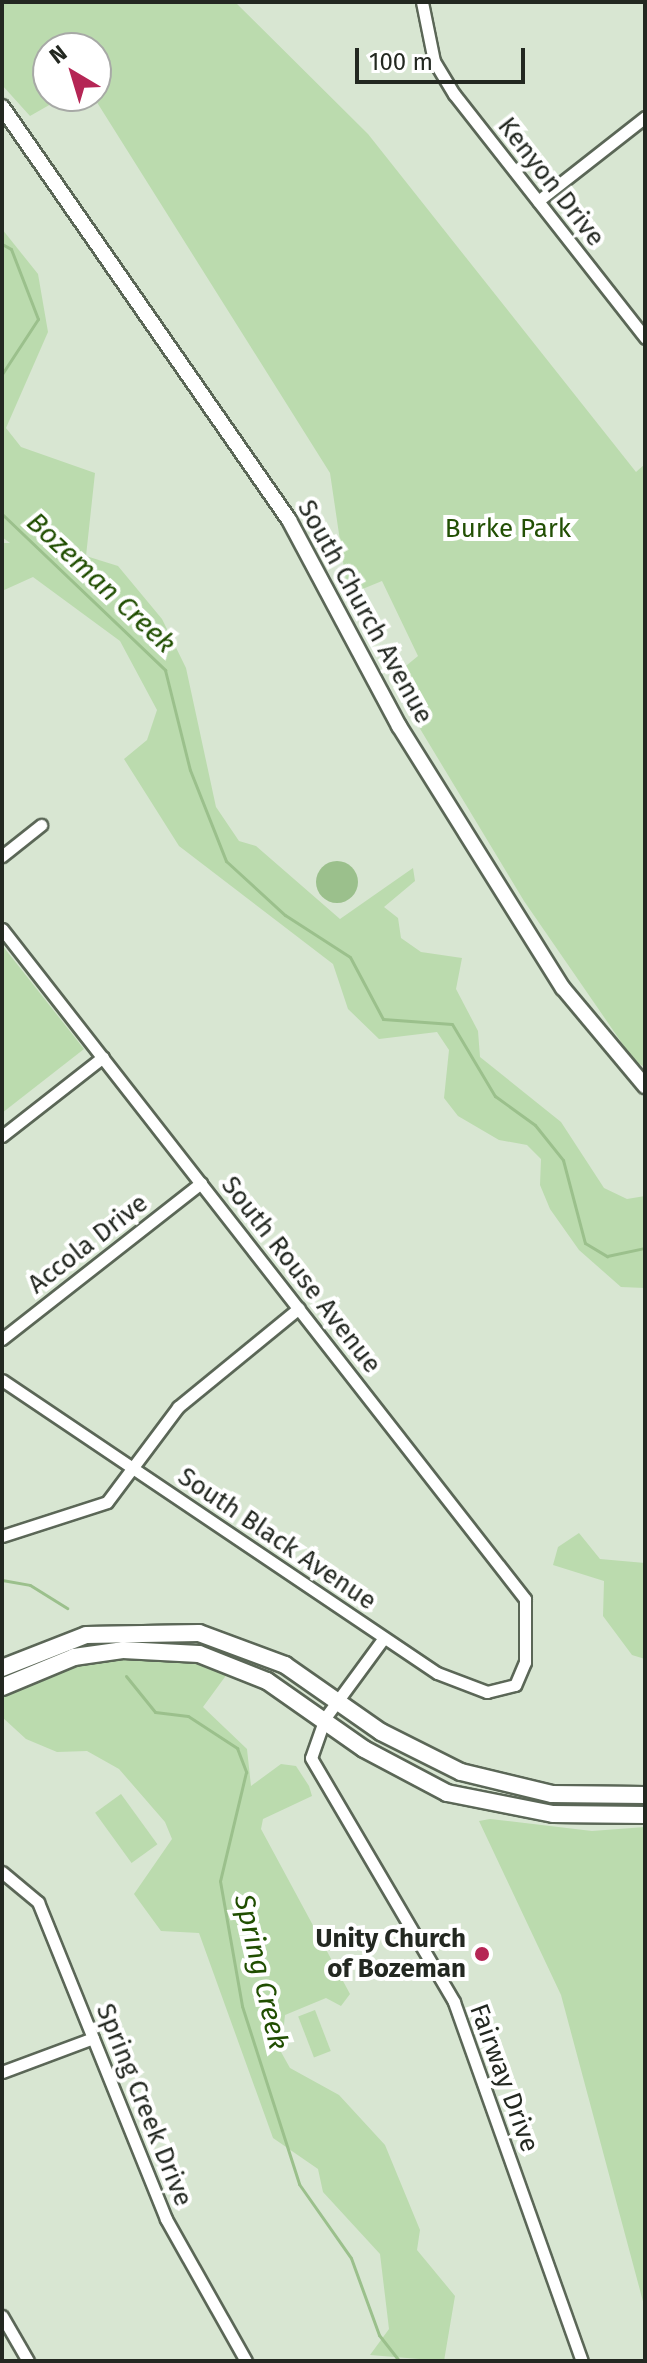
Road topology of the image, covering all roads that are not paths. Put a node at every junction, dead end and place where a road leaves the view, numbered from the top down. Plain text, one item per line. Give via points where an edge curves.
1 (422, 2) edge
2 (2, 107) edge
3 (645, 117) edge
4 (538, 201) junction
5 (645, 338) edge
6 (41, 825) dead end
7 (2, 856) edge
8 (2, 929) edge
9 (103, 1057) junction
10 (645, 1086) edge
11 (2, 1136) edge
12 (201, 1183) junction
13 (299, 1308) junction
14 (2, 1339) edge
15 (2, 1380) edge
16 (134, 1468) junction
17 (2, 1536) edge
18 (383, 1639) junction
19 (525, 1662) joint
20 (2, 1668) edge
21 (2, 1687) edge
22 (340, 1702) junction
23 (325, 1718) junction
24 (645, 1795) edge
25 (645, 1815) edge
26 (2, 1872) edge
27 (93, 2038) junction
28 (2, 2072) edge
29 (2, 2316) edge
30 (28, 2361) edge
31 (246, 2361) edge
32 (582, 2361) edge

1 - 4 street, Kenyon Drive via 434,61
2 - 10 street, South Church Avenue via 289,520 399,726 563,988 622,1067
3 - 4 street
4 - 5 street, Kenyon Drive
6 - 7 street
8 - 9 street, South Rouse Avenue
9 - 11 street
9 - 12 street, South Rouse Avenue
12 - 13 street, South Rouse Avenue
12 - 14 street, Accola Drive
13 - 16 street via 178,1407
13 - 19 street, South Rouse Avenue via 525,1599
15 - 16 street, South Black Avenue
16 - 17 street via 95,1510
16 - 18 street, South Black Avenue
18 - 19 street, South Black Avenue via 437,1673 487,1692 515,1685
18 - 22 street, Fairway Drive
20 - 22 main road via 86,1635 175,1630 257,1651
21 - 23 main road via 74,1657 123,1650 199,1654 267,1681
22 - 23 street, Fairway Drive
22 - 24 main road via 461,1772 552,1794
23 - 25 main road via 364,1749 447,1793 553,1814
23 - 32 street, Fairway Drive via 311,1758 319,1779 454,2002
26 - 27 street, Spring Creek Drive via 38,1902
27 - 28 street
27 - 31 street, Spring Creek Drive via 166,2219
29 - 30 street

